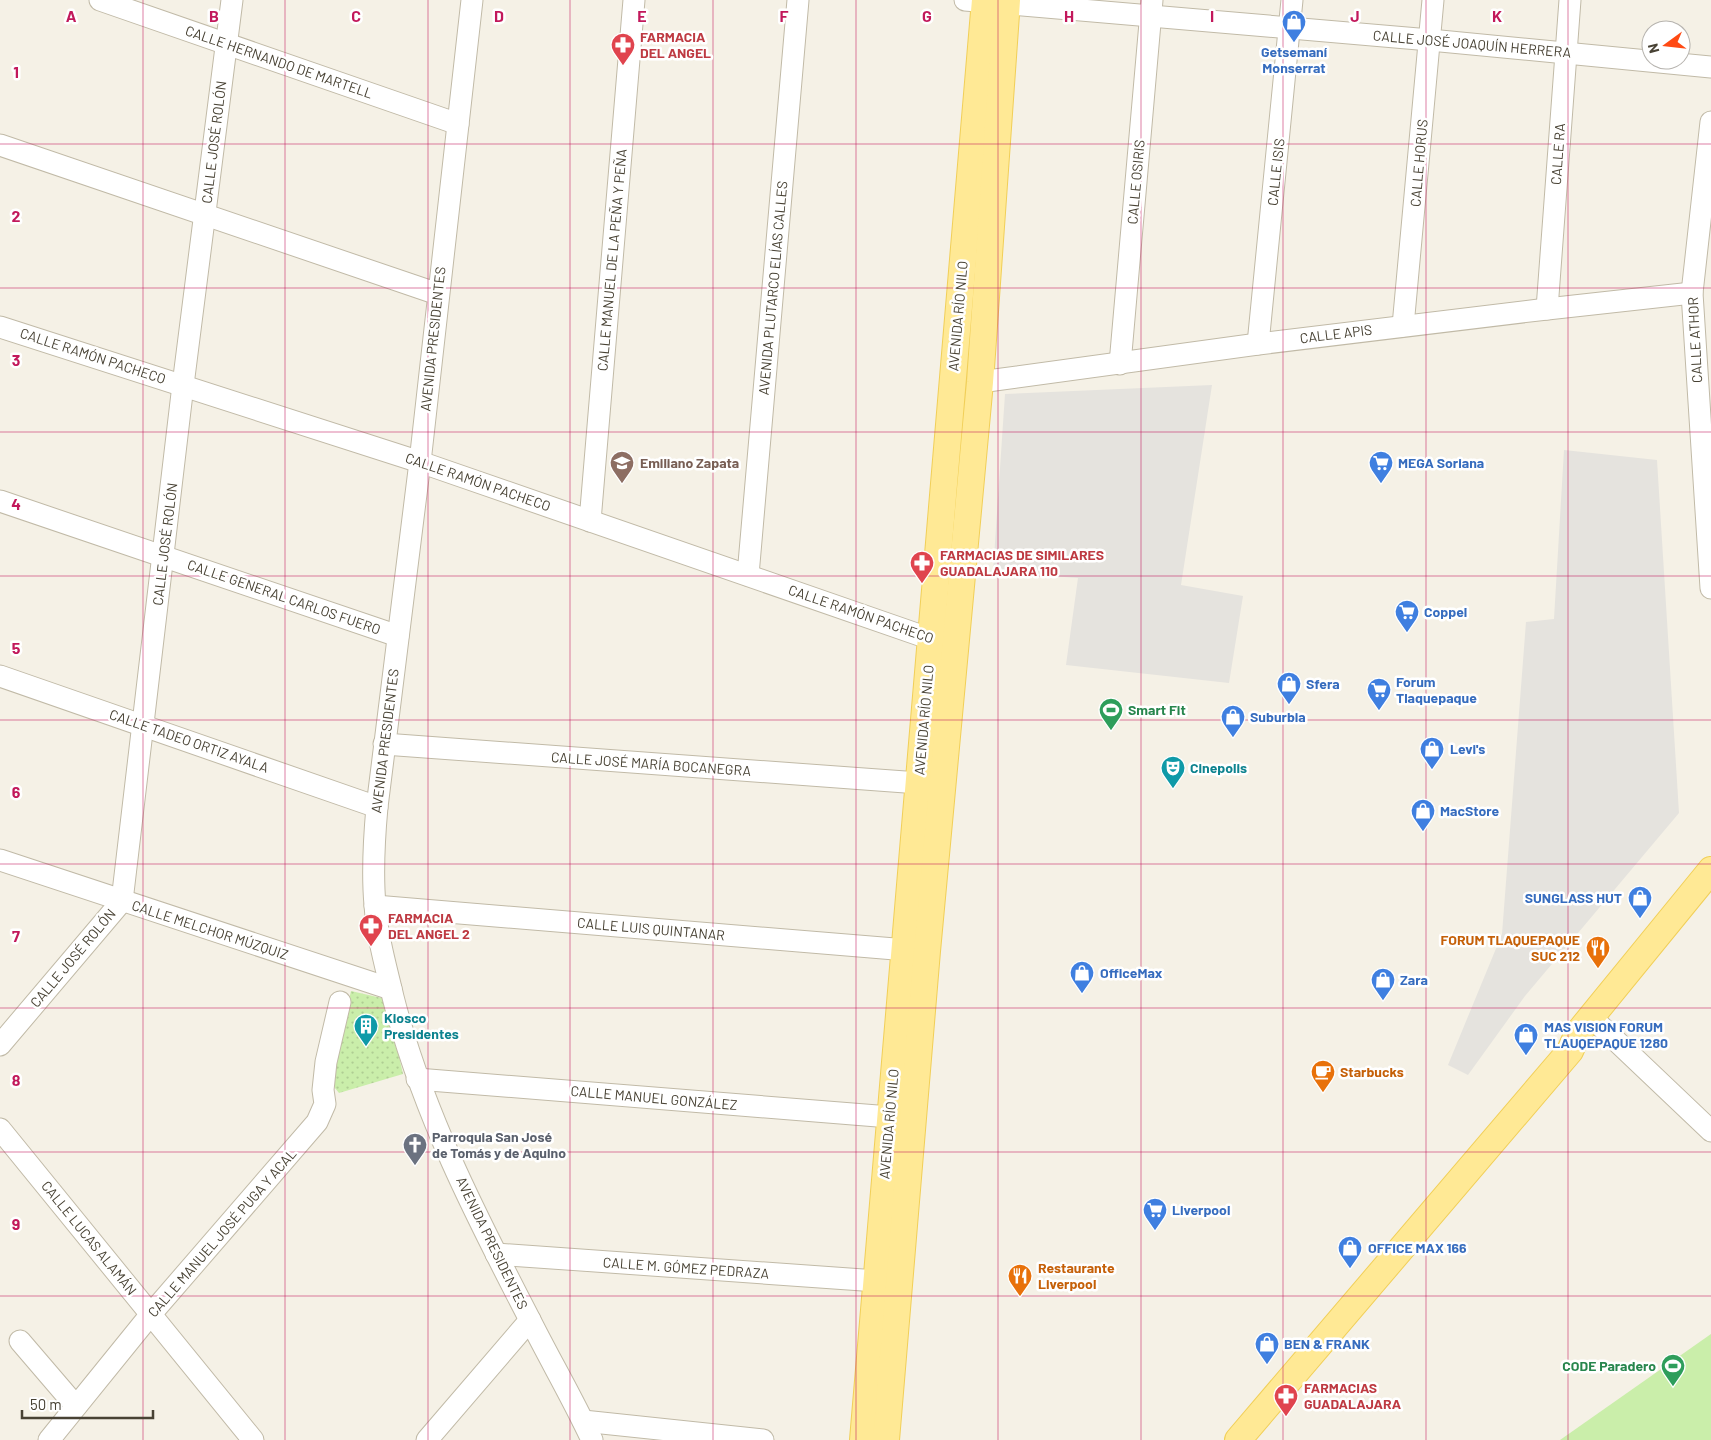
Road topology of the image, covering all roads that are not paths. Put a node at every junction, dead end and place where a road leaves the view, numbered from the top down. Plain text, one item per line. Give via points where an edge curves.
1 (100, 0) edge
2 (232, 0) edge
3 (472, 0) edge
4 (634, 0) edge
5 (798, 0) edge
6 (1292, 0) edge
7 (1433, 0) edge
8 (1570, 0) edge
9 (990, 1) edge
10 (1152, 8) edge
11 (1290, 28) junction
12 (1430, 40) junction
13 (226, 44) junction
14 (1565, 52) junction
15 (1711, 67) edge
16 (1711, 122) edge
17 (458, 124) junction
18 (0, 145) edge
19 (204, 214) junction
20 (438, 294) junction
21 (1692, 294) junction
22 (1546, 309) junction
23 (0, 326) edge
24 (1403, 326) junction
25 (1258, 344) junction
26 (1120, 364) junction
27 (980, 382) junction
28 (183, 385) junction
29 (420, 462) junction
30 (0, 500) edge
31 (590, 521) junction
32 (163, 555) junction
33 (748, 575) junction
34 (1711, 588) edge
35 (398, 636) junction
36 (943, 641) junction
37 (0, 676) edge
38 (144, 725) junction
39 (384, 744) junction
40 (919, 783) junction
41 (376, 807) junction
42 (0, 860) edge
43 (1711, 870) edge
44 (1711, 893) edge
45 (122, 900) junction
46 (375, 906) junction
47 (916, 950) junction
48 (391, 989) junction
49 (340, 1002) dead end
50 (1595, 1021) junction
51 (0, 1045) edge
52 (417, 1079) junction
53 (890, 1117) junction
54 (0, 1129) edge
55 (1711, 1131) edge
56 (894, 1201) junction
57 (496, 1254) junction
58 (876, 1281) junction
59 (151, 1314) junction
60 (530, 1320) junction
61 (20, 1341) dead end
62 (78, 1405) junction
63 (588, 1431) edge
64 (49, 1440) edge
65 (253, 1440) edge
66 (427, 1440) edge
67 (763, 1440) edge
68 (863, 1440) edge
69 (886, 1440) edge
70 (1238, 1440) edge

1 - 13 street, CALLE HERNANDO DE MARTELL
2 - 13 street, CALLE JOSÉ ROLÓN
3 - 17 street, AVENIDA PRESIDENTES
4 - 31 street, CALLE MANUEL DE LA PEÑA Y PEÑA
5 - 33 street, AVENIDA PLUTARCO ELÍAS CALLES
6 - 11 street, CALLE ISIS
7 - 12 street, CALLE HORUS
8 - 14 street, CALLE RA
9 - 10 street, CALLE JOSÉ JOAQUÍN HERRERA
9 - 27 main road, AVENIDA RÍO NILO
9 - 36 main road, AVENIDA RÍO NILO
10 - 11 street, CALLE JOSÉ JOAQUÍN HERRERA
10 - 26 street, CALLE OSIRIS
11 - 12 street, CALLE JOSÉ JOAQUÍN HERRERA
11 - 25 street, CALLE ISIS
12 - 14 street, CALLE JOSÉ JOAQUÍN HERRERA
12 - 24 street, CALLE HORUS
13 - 17 street, CALLE HERNANDO DE MARTELL
13 - 19 street, CALLE JOSÉ ROLÓN
14 - 15 street, CALLE JOSÉ JOAQUÍN HERRERA
14 - 22 street, CALLE RA
16 - 21 street, CALLE ATHOR
17 - 20 street, AVENIDA PRESIDENTES
18 - 19 street
19 - 20 street
19 - 28 street, CALLE JOSÉ ROLÓN
20 - 29 street, AVENIDA PRESIDENTES
21 - 22 street, CALLE APIS
21 - 34 street, CALLE ATHOR
22 - 24 street, CALLE APIS
23 - 28 street, CALLE RAMÓN PACHECO
24 - 25 street, CALLE APIS
25 - 26 street, CALLE APIS
26 - 27 street, CALLE APIS
27 - 36 main road, AVENIDA RÍO NILO
28 - 29 street, CALLE RAMÓN PACHECO
28 - 32 street, CALLE JOSÉ ROLÓN
29 - 31 street, CALLE RAMÓN PACHECO
29 - 35 street, AVENIDA PRESIDENTES
30 - 32 street, CALLE GENERAL CARLOS FUERO
31 - 33 street, CALLE RAMÓN PACHECO
32 - 35 street, CALLE GENERAL CARLOS FUERO
32 - 38 street, CALLE JOSÉ ROLÓN
33 - 36 street, CALLE RAMÓN PACHECO
35 - 39 street, AVENIDA PRESIDENTES
36 - 40 main road, AVENIDA RÍO NILO
36 - 47 main road, AVENIDA RÍO NILO
37 - 38 street, CALLE TADEO ORTIZ AYALA
38 - 41 street, CALLE TADEO ORTIZ AYALA
38 - 45 street, CALLE JOSÉ ROLÓN
39 - 40 street, CALLE JOSÉ MARÍA BOCANEGRA
39 - 41 street, AVENIDA PRESIDENTES
40 - 47 main road, AVENIDA RÍO NILO
41 - 46 street, AVENIDA PRESIDENTES via 373,854
42 - 45 street, CALLE MELCHOR MÚZQUIZ
43 - 50 main road
44 - 50 main road
45 - 48 street, CALLE MELCHOR MÚZQUIZ
45 - 51 street, CALLE JOSÉ ROLÓN
46 - 47 street, CALLE LUIS QUINTANAR
46 - 48 street, AVENIDA PRESIDENTES
47 - 53 main road, AVENIDA RÍO NILO
47 - 56 main road, AVENIDA RÍO NILO
48 - 52 street, AVENIDA PRESIDENTES
49 - 59 street, CALLE MANUEL JOSÉ PUGA Y ACAL via 326,1062 322,1114
50 - 55 street
50 - 70 main road via 1586,1041 1570,1051
52 - 53 street, CALLE MANUEL GONZÁLEZ
52 - 57 street, AVENIDA PRESIDENTES
53 - 56 main road, AVENIDA RÍO NILO
54 - 59 street, CALLE LUCAS ALAMÁN
56 - 58 main road, AVENIDA RÍO NILO
56 - 69 main road, AVENIDA RÍO NILO
57 - 58 street, CALLE M. GÓMEZ PEDRAZA
57 - 60 street, AVENIDA PRESIDENTES
58 - 68 main road, AVENIDA RÍO NILO
59 - 62 street, CALLE MANUEL JOSÉ PUGA Y ACAL
59 - 65 street, CALLE LUCAS ALAMÁN
60 - 63 street, AVENIDA PRESIDENTES
60 - 66 street
61 - 62 street
62 - 64 street, CALLE MANUEL JOSÉ PUGA Y ACAL
63 - 67 street

